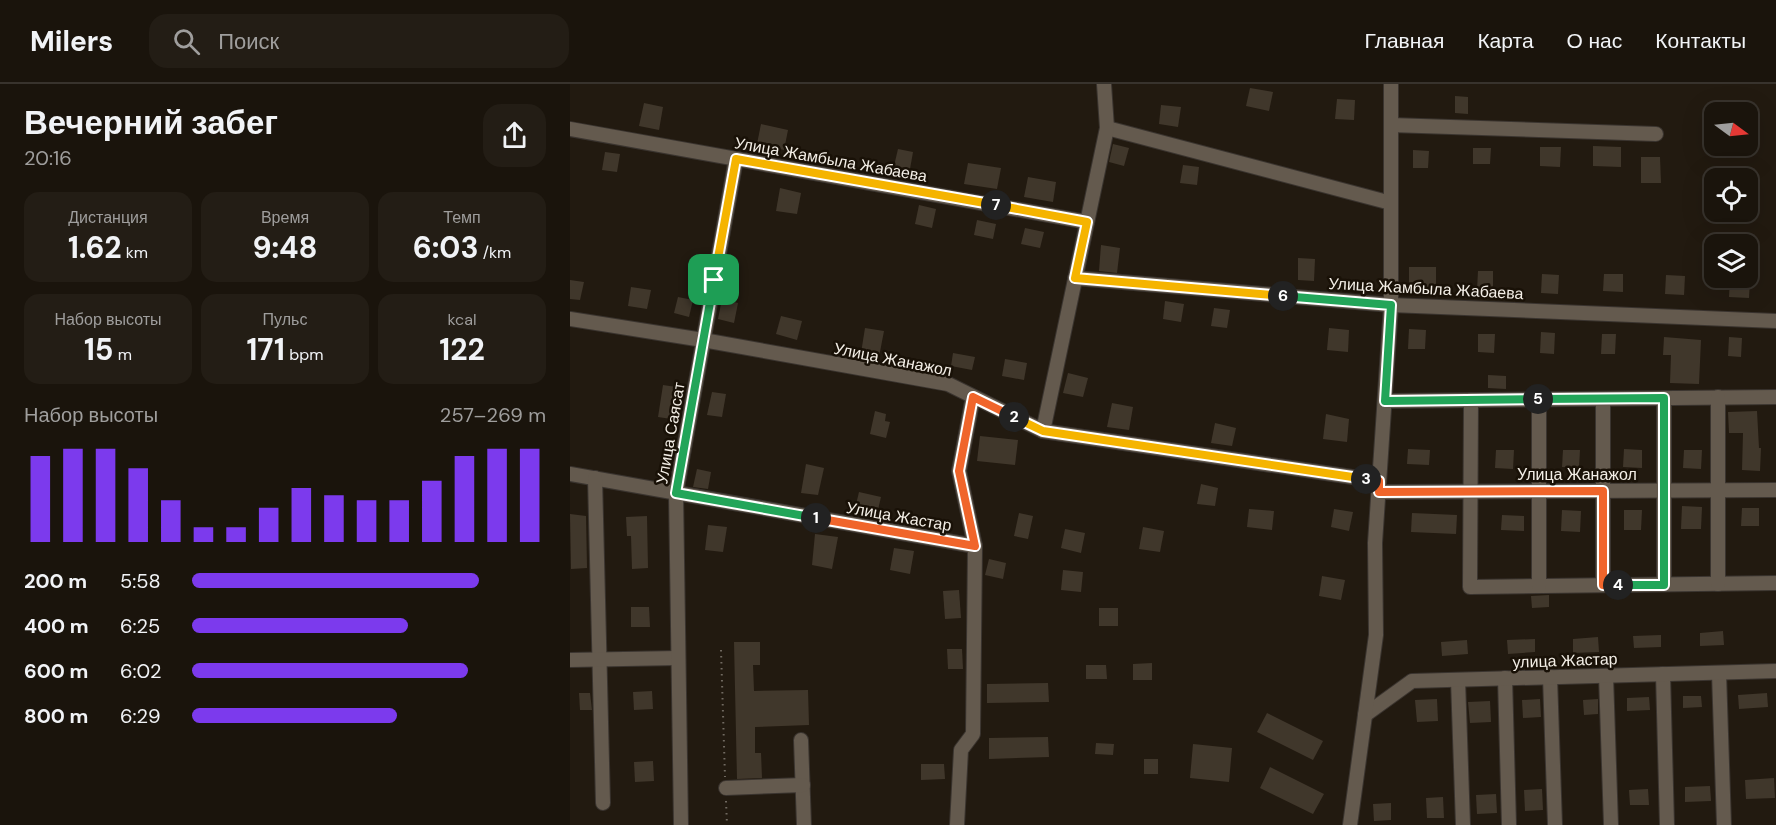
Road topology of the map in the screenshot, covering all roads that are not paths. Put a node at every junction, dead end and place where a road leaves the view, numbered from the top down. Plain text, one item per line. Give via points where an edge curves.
1 (1104, 84) edge
2 (1391, 84) edge
3 (1391, 125) junction
4 (1107, 128) junction
5 (570, 129) edge
6 (1656, 135) dead end
7 (736, 159) junction
8 (1391, 203) junction
9 (1087, 222) junction
10 (1075, 278) junction
11 (1391, 305) junction
12 (570, 319) edge
13 (1776, 321) edge
14 (703, 340) junction
15 (973, 397) junction
16 (1718, 397) junction
17 (1776, 397) edge
18 (1664, 398) junction
19 (1539, 399) junction
20 (1604, 399) junction
21 (1471, 400) junction
22 (1385, 401) junction
23 (1043, 431) junction
24 (570, 474) edge
25 (595, 478) junction
26 (1379, 487) junction
27 (1664, 490) junction
28 (1718, 490) junction
29 (1776, 490) edge
30 (1539, 491) junction
31 (1603, 491) junction
32 (1470, 492) junction
33 (676, 493) junction
34 (975, 546) junction
35 (1776, 583) edge
36 (1718, 584) junction
37 (1603, 585) junction
38 (1664, 585) junction
39 (1539, 586) junction
40 (678, 658) junction
41 (598, 659) junction
42 (570, 660) edge
43 (1776, 671) edge
44 (1719, 672) junction
45 (1662, 674) junction
46 (1606, 676) junction
47 (1550, 677) junction
48 (1504, 678) junction
49 (1458, 680) junction
50 (1365, 715) junction
51 (801, 740) dead end
52 (802, 785) junction
53 (726, 788) road end
54 (603, 803) dead end
55 (681, 825) edge
56 (804, 825) edge
57 (957, 825) edge
58 (1350, 825) edge
59 (1463, 825) edge
60 (1509, 825) edge
61 (1555, 825) edge
62 (1611, 825) edge
63 (1667, 825) edge
64 (1724, 825) edge

1 - 4 street
2 - 3 street
3 - 6 street
3 - 8 street
4 - 8 street
4 - 9 street
5 - 7 street, Улица Жамбыла Жабаева
7 - 9 street, Улица Жамбыла Жабаева
7 - 14 street, Улица Саясат
8 - 11 street
9 - 10 street
10 - 11 street, Улица Жамбыла Жабаева
10 - 23 street
11 - 13 street, Улица Жамбыла Жабаева
11 - 22 street
12 - 14 street, Улица Жанажол
14 - 15 street, Улица Жанажол via 948,384
14 - 33 street, Улица Саясат
15 - 23 street, Улица Жанажол
15 - 34 street via 959,471
16 - 17 street
16 - 18 street
16 - 28 street
18 - 20 street
18 - 27 street
19 - 20 street
19 - 21 street
19 - 30 street
20 - 31 street
21 - 22 street
21 - 32 street
22 - 26 street
23 - 26 street, Улица Жанажол
24 - 25 street, Улица Жастар
25 - 33 street, Улица Жастар
25 - 41 street
26 - 32 street, Улица Жанажол
26 - 50 street via 1376,635
27 - 28 street, Улица Жанажол
27 - 31 street, Улица Жанажол
27 - 38 street
28 - 29 street, Улица Жанажол
28 - 36 street
30 - 31 street, Улица Жанажол
30 - 32 street, Улица Жанажол
30 - 39 street
31 - 37 street
32 - 39 street via 1470,587
33 - 34 street, Улица Жастар
33 - 40 street, Улица Саясат
34 - 57 street via 973,734 961,750
35 - 36 street
36 - 38 street
37 - 38 street
37 - 39 street
40 - 41 street
40 - 55 street, Улица Саясат
41 - 42 street
41 - 54 street
43 - 44 street, улица Жастар
44 - 45 street, улица Жастар
44 - 64 street
45 - 46 street, улица Жастар
45 - 63 street
46 - 47 street, улица Жастар
46 - 62 street
47 - 48 street, улица Жастар
47 - 61 street
48 - 49 street, улица Жастар
48 - 60 street
49 - 50 street, улица Жастар via 1412,681
49 - 59 street
50 - 58 street
51 - 52 street
52 - 53 street
52 - 56 street

